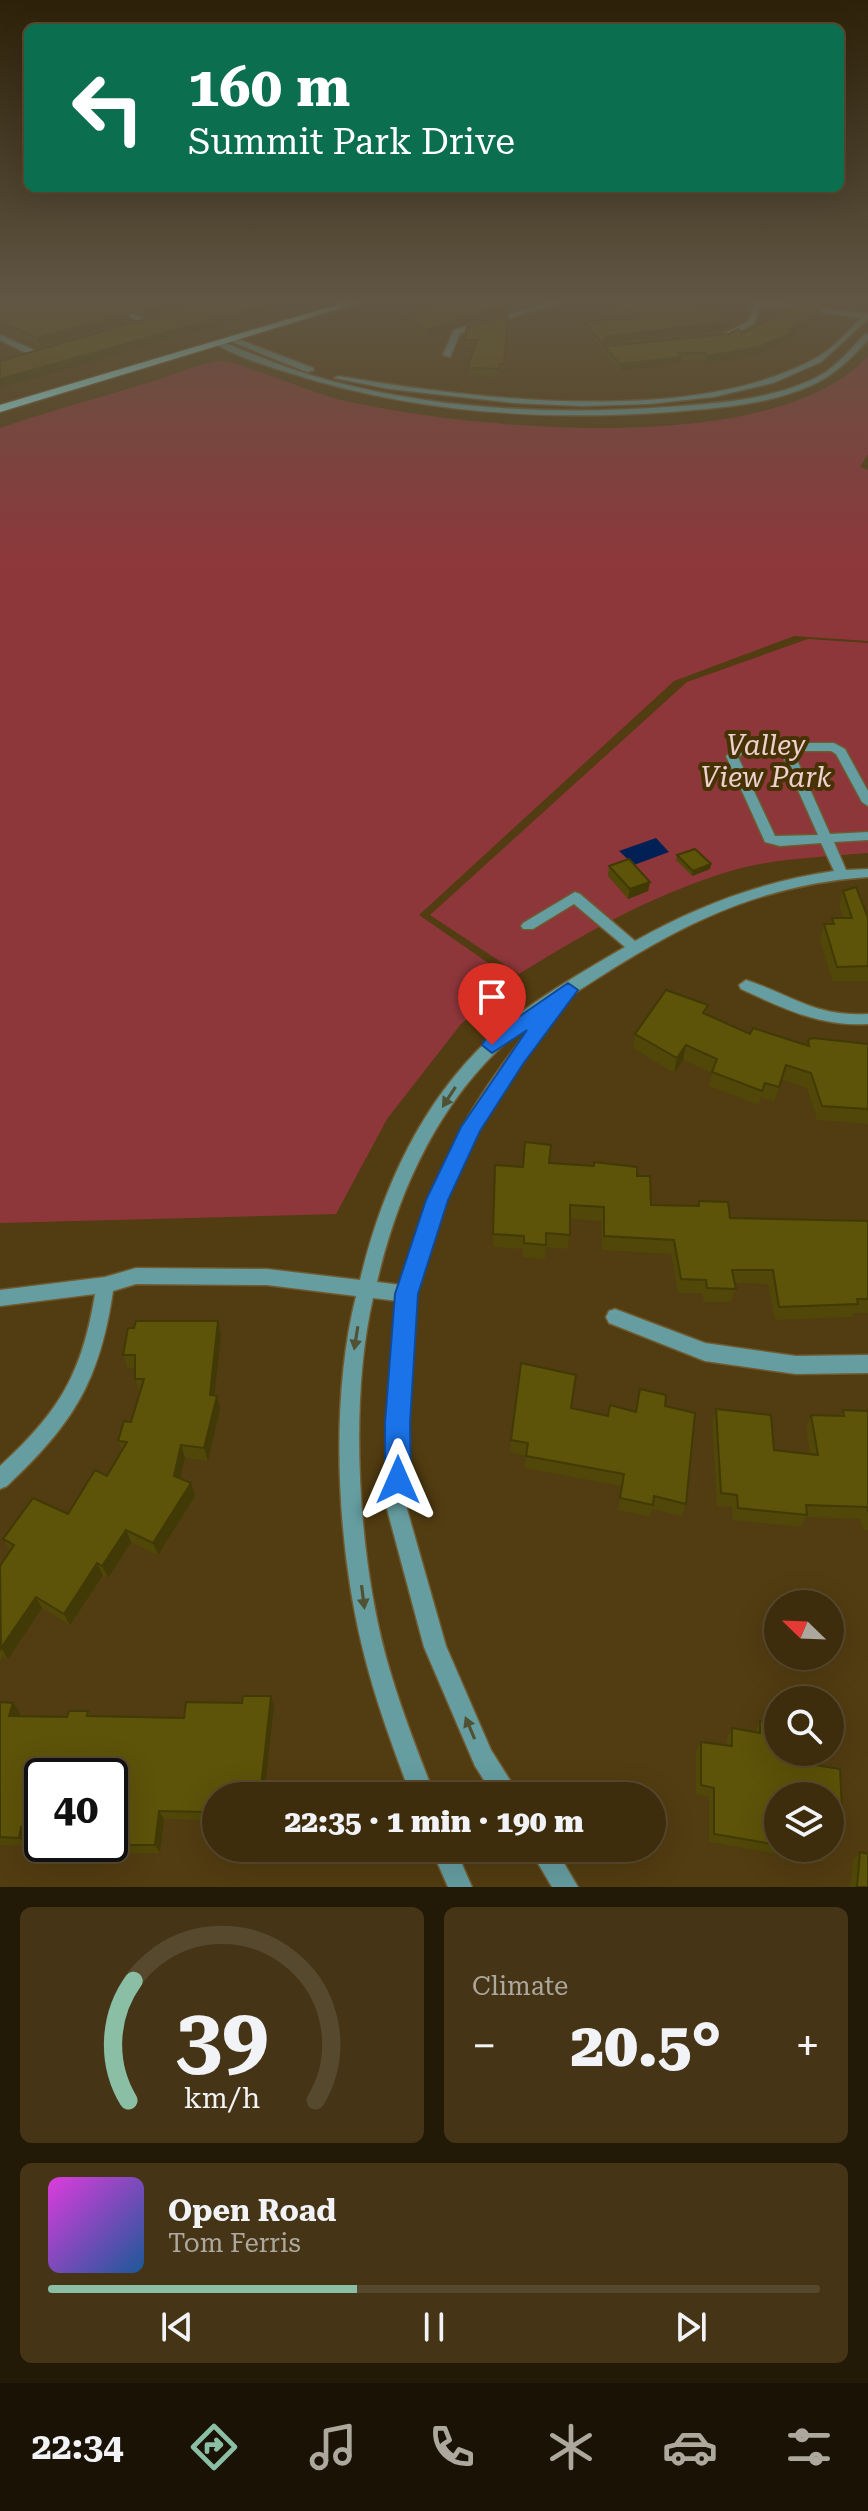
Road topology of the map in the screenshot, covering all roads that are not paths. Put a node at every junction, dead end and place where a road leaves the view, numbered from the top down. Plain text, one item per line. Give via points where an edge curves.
1 (63, 390) edge
2 (357, 390) edge
3 (406, 390) edge
4 (720, 390) edge
5 (768, 390) edge
6 (783, 390) edge
7 (775, 393) junction
8 (698, 394) junction
9 (710, 406) junction
10 (0, 409) edge
11 (785, 747) junction
12 (868, 802) edge
13 (868, 836) edge
14 (824, 840) junction
15 (868, 873) edge
16 (842, 875) junction
17 (528, 926) dead end
18 (633, 947) junction
19 (746, 985) dead end
20 (568, 990) junction
21 (868, 1019) edge
22 (105, 1285) junction
23 (366, 1288) junction
24 (407, 1294) junction
25 (0, 1298) edge
26 (615, 1317) dead end
27 (868, 1364) edge
28 (0, 1479) edge
29 (418, 1782) edge
30 (499, 1782) edge
31 (449, 1862) edge
32 (550, 1862) edge
33 (460, 1887) edge
34 (566, 1887) edge

1 - 10 main road
2 - 9 street via 438,405 566,413
3 - 8 street via 592,403
4 - 8 street
5 - 7 street
6 - 7 street
7 - 9 street via 771,400 743,407
8 - 9 street
11 - 12 street via 834,747
11 - 14 street
11 - 14 street via 743,749 732,756 770,839
13 - 14 street
14 - 16 street
15 - 16 street
16 - 18 street via 786,885 716,907
17 - 18 street via 575,897
18 - 20 street
19 - 21 street via 806,1013
20 -> 23 street via 492,1045 455,1087 407,1165
20 - 24 street via 471,1127 437,1200
22 - 23 street via 136,1276 267,1277
22 - 25 street
22 - 28 street via 101,1326 86,1375 45,1439
23 - 24 street
23 -> 29 street via 349,1407 355,1534 365,1611 383,1684
30 -> 24 street via 483,1758 435,1647 397,1509
26 - 27 street via 705,1352 796,1365
31 - 33 street
32 - 34 street

